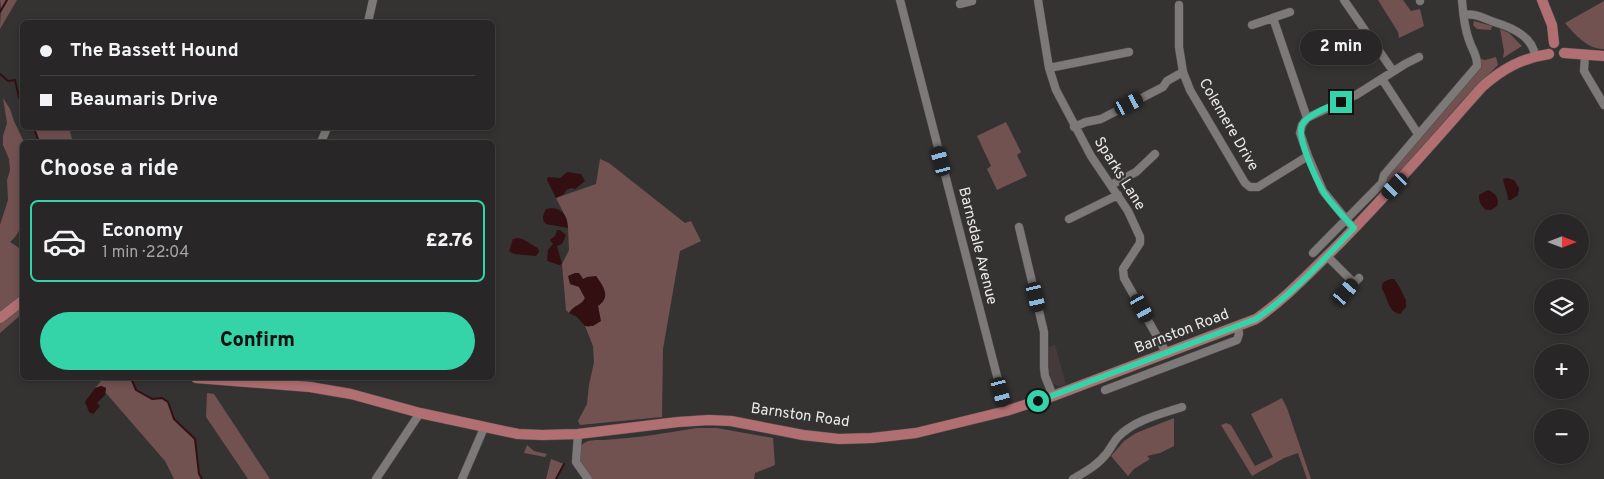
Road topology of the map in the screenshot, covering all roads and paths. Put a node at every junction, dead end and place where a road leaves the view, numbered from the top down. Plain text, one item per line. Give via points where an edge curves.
1 (373, 0) edge
2 (900, 0) edge
3 (1038, 0) edge
4 (1344, 0) edge
5 (1462, 0) edge
6 (1542, 0) edge
7 (1179, 4) dead end
8 (1290, 12) dead end
9 (1464, 15) junction
10 (1273, 18) junction
11 (368, 20) edge
12 (1252, 25) dead end
13 (1554, 43) junction
14 (1129, 52) dead end
15 (1564, 53) junction
16 (1549, 54) junction
17 (1585, 55) junction
18 (1535, 56) junction
19 (1604, 56) edge
20 (1420, 57) dead end
21 (1049, 68) junction
22 (1393, 71) junction
23 (1183, 72) junction
24 (1382, 79) junction
25 (1604, 105) edge
26 (1307, 118) junction
27 (1074, 127) junction
28 (1418, 134) junction
29 (1155, 154) dead end
30 (1308, 156) junction
31 (1111, 185) junction
32 (1118, 195) junction
33 (1069, 219) dead end
34 (1346, 219) junction
35 (1019, 228) dead end
36 (1354, 228) junction
37 (1313, 253) dead end
38 (1327, 256) junction
39 (1346, 292) dead end
40 (20, 303) edge
41 (0, 318) edge
42 (1238, 327) junction
43 (1167, 354) junction
44 (243, 380) edge
45 (1105, 390) dead end
46 (1053, 396) junction
47 (1182, 406) dead end
48 (1006, 411) junction
49 (420, 413) junction
50 (484, 428) junction
51 (578, 434) junction
52 (376, 479) edge
53 (462, 479) edge
54 (588, 479) edge
55 (1073, 479) edge

1 - 11 street
2 - 48 street, Barnsdale Avenue
3 - 21 street, Sparks Lane
4 - 22 street
5 - 9 street
6 - 13 main road via 1552,25
7 - 23 street via 1179,47
8 - 10 street
9 - 18 street via 1472,14 1506,25 1522,35 1534,49
9 - 28 street via 1469,41 1478,59 1477,66
10 - 12 street
10 - 26 street
13 - 15 main road via 1561,45
13 - 16 main road
14 - 21 street
15 - 16 main road via 1559,59
15 - 17 main road
16 - 18 main road, Barnston Road
17 - 19 main road
17 - 25 street via 1584,71
18 - 36 main road, Barnston Road via 1515,63 1482,87
20 - 22 street
21 - 27 street, Sparks Lane
22 - 24 street
23 - 27 street, Colemere Drive via 1163,87 1100,119
23 - 30 street, Colemere Drive via 1190,90 1250,187 1258,187
24 - 26 street
24 - 28 street
26 - 30 street via 1300,133
27 - 31 street, Sparks Lane
28 - 34 street via 1384,175 1382,183
29 - 31 street via 1136,172
30 - 34 street via 1323,191
31 - 32 street, Sparks Lane
32 - 33 street
32 - 43 street, Sparks Lane via 1140,236 1140,243 1124,268 1124,278
34 - 36 street
34 - 37 street
35 - 46 street via 1044,332 1045,376
36 - 38 main road, Barnston Road
38 - 39 street via 1356,280
38 - 42 main road, Barnston Road via 1276,306
40 - 41 main road
42 - 43 main road, Barnston Road
42 - 45 street via 1237,340
43 - 46 main road, Barnston Road
44 - 49 main road, Barnston Road via 351,394
46 - 48 main road, Barnston Road
47 - 55 street via 1143,420 1118,436 1093,468
48 - 51 main road, Barnston Road via 916,433 872,438 839,439 709,420
49 - 50 main road, Barnston Road
49 - 52 street
50 - 51 main road, Barnston Road via 518,434
50 - 53 street
51 - 54 street via 576,462

